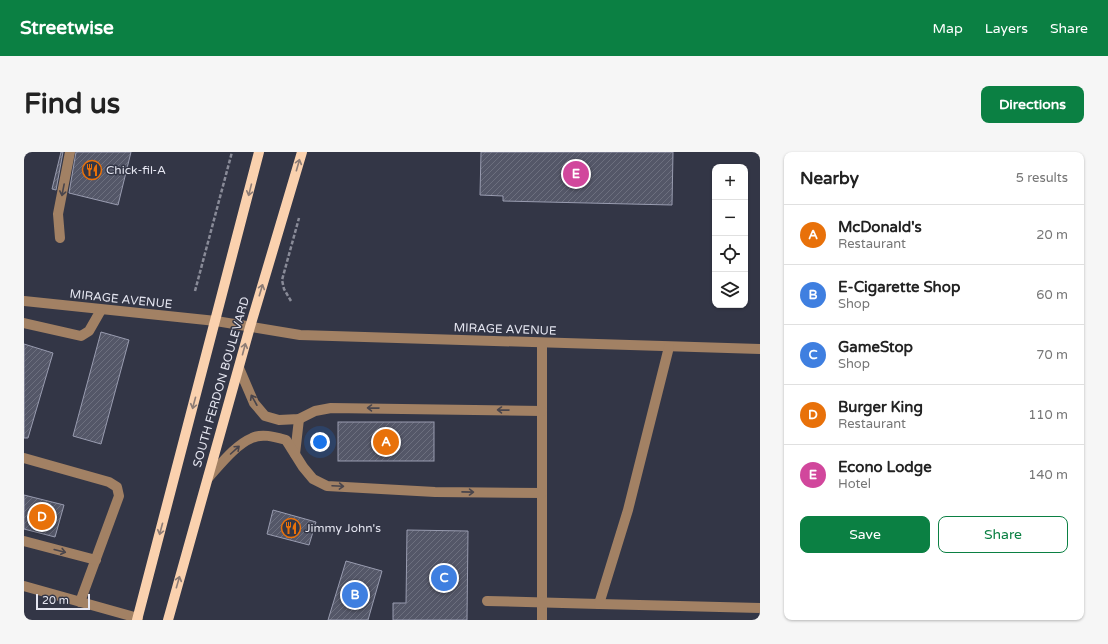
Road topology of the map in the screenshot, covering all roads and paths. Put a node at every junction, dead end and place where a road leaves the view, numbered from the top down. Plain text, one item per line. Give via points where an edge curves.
1 (70, 152) edge
2 (232, 152) edge
3 (259, 152) edge
4 (302, 152) edge
5 (60, 238) dead end
6 (282, 280) dead end
7 (194, 290) dead end
8 (24, 301) edge
9 (291, 301) dead end
10 (101, 310) junction
11 (216, 321) junction
12 (24, 323) edge
13 (250, 327) junction
14 (542, 343) junction
15 (670, 347) junction
16 (760, 349) edge
17 (239, 368) junction
18 (542, 411) junction
19 (299, 419) junction
20 (295, 454) junction
21 (24, 458) edge
22 (208, 478) junction
23 (542, 493) junction
24 (24, 541) edge
25 (96, 560) junction
26 (24, 586) edge
27 (487, 601) dead end
28 (80, 602) junction
29 (542, 604) junction
30 (599, 604) junction
31 (760, 608) edge
32 (137, 619) edge
33 (168, 620) edge
34 (542, 620) edge

1 -> 5 street via 58,214
2 - 7 path
3 -> 11 main road, SOUTH FERDON BOULEVARD
13 -> 4 main road, SOUTH FERDON BOULEVARD
6 - 9 path
8 - 10 street, MIRAGE AVENUE
10 - 11 street, MIRAGE AVENUE
10 - 12 street via 89,331 81,336
11 - 13 street, MIRAGE AVENUE
11 -> 32 main road, SOUTH FERDON BOULEVARD
13 - 14 street, MIRAGE AVENUE via 300,335
17 -> 13 main road, SOUTH FERDON BOULEVARD
14 - 15 street, MIRAGE AVENUE
14 - 18 street
15 - 16 street, MIRAGE AVENUE
15 - 30 street via 628,510
19 -> 17 street via 279,420 265,416 254,402
17 - 22 main road, SOUTH FERDON BOULEVARD
18 -> 19 street via 331,408 315,411
18 - 23 street
19 - 20 street
22 -> 20 street via 237,448 252,438 270,436 286,440
20 -> 23 street via 313,479 327,486 436,492
21 - 25 street via 109,482 117,487 119,496
33 -> 22 main road, SOUTH FERDON BOULEVARD
23 - 29 street
24 -> 25 street
25 - 28 street
26 - 28 street
27 - 29 street
28 - 32 street
29 - 30 street
29 - 34 street
30 - 31 street

